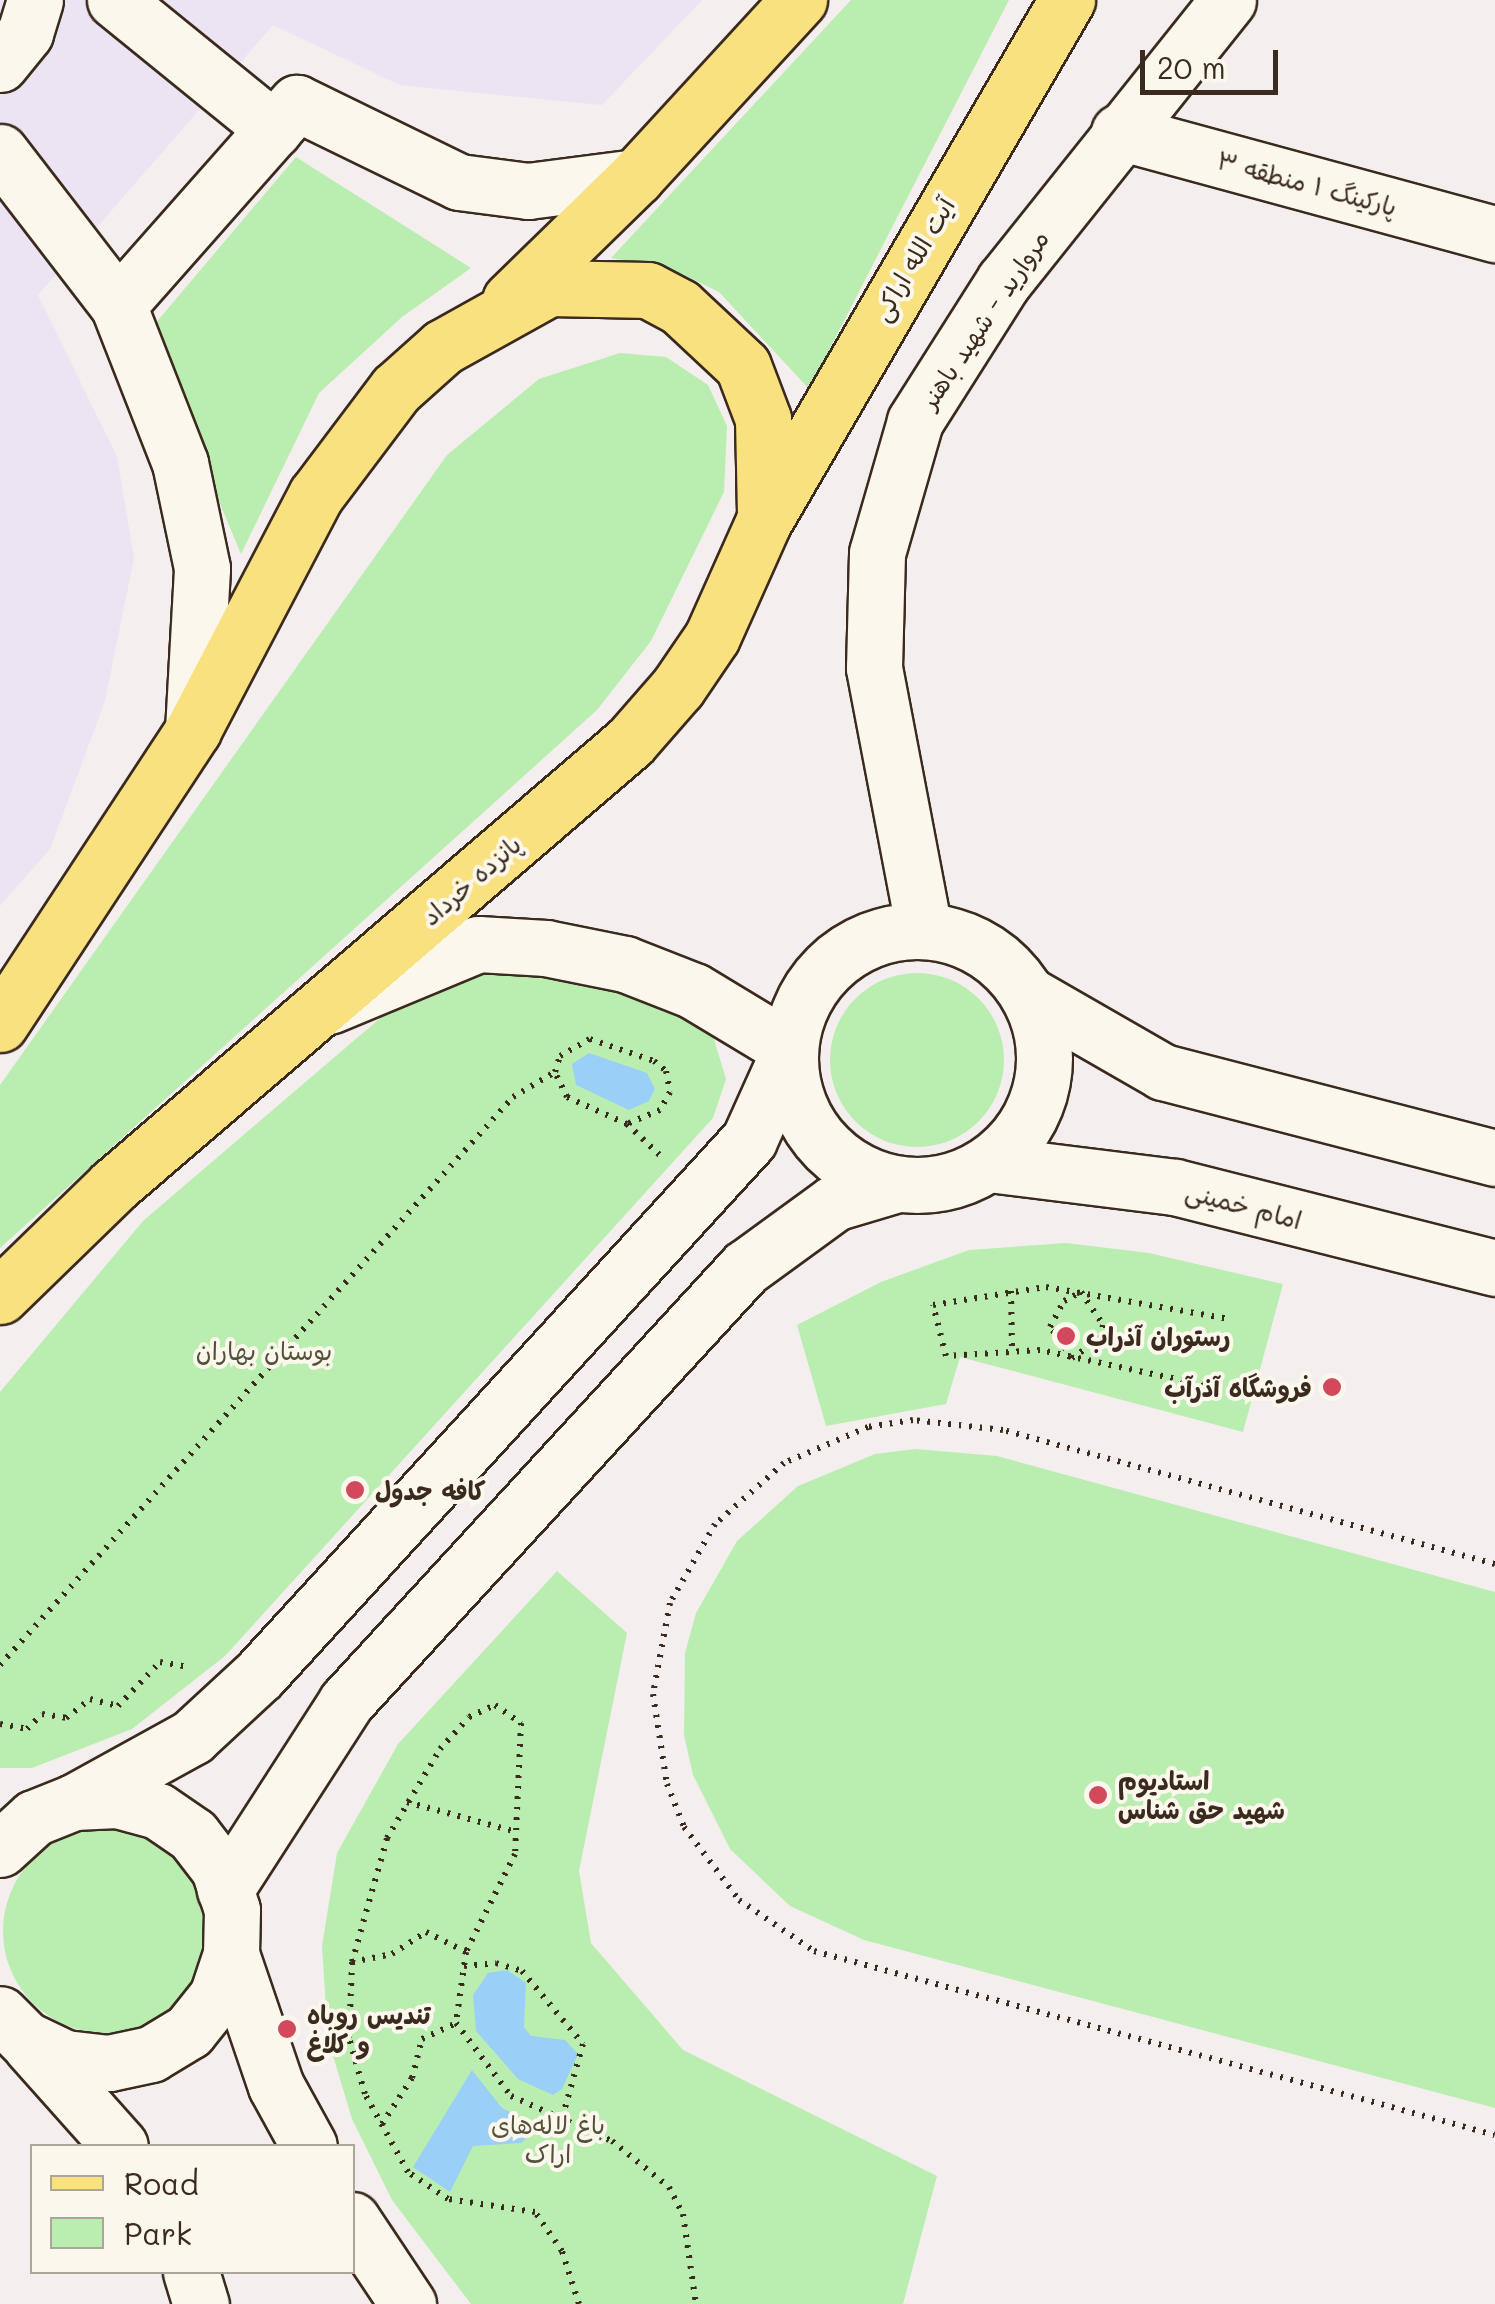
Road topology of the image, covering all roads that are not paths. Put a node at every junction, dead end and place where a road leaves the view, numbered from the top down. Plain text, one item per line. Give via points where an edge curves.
1 (35, 0) edge
2 (115, 0) edge
3 (799, 0) edge
4 (1067, 0) edge
5 (1228, 0) edge
6 (0, 64) edge
7 (274, 129) junction
8 (1119, 132) junction
9 (0, 152) edge
10 (636, 178) junction
11 (1495, 234) edge
12 (118, 305) junction
13 (498, 310) junction
14 (764, 521) junction
15 (193, 730) junction
16 (924, 930) junction
17 (1029, 995) junction
18 (322, 1009) junction
19 (0, 1024) edge
20 (790, 1049) junction
21 (1495, 1158) edge
22 (990, 1164) junction
23 (894, 1184) junction
24 (114, 1186) junction
25 (1495, 1268) edge
26 (0, 1296) edge
27 (0, 1318) edge
28 (27, 1820) edge
29 (225, 1890) junction
30 (232, 1954) junction
31 (12, 2026) edge
32 (118, 2144) edge
33 (308, 2144) edge
34 (355, 2224) edge
35 (192, 2274) edge
36 (201, 2304) edge
37 (408, 2304) edge

1 - 6 street via 25,33
2 - 7 street
3 - 10 main road
4 - 14 main road, آیت الله اراکی
5 - 8 street, مروارید - شهید باهنر
7 - 10 street via 297,103 460,182 528,191
7 - 12 street
8 - 11 street, پارکینگ ۱ منطقه ۳
8 - 16 street, مروارید - شهید باهنر via 1004,282 915,421 878,552 874,668
9 - 12 street
10 - 13 main road
12 - 15 street via 180,462 202,568
13 - 14 main road via 549,288 580,285 648,290 680,306 744,366 763,419 769,472
13 - 15 main road via 432,357 353,439 316,494
14 - 18 main road, پانزده خرداد via 712,637 630,742
15 - 19 main road
16 - 17 street via 984,949
16 - 20 street via 876,938 833,962 811,986
17 - 21 street via 1163,1072
17 - 22 street via 1042,1031 1044,1068 1026,1122
18 - 20 street via 478,944 546,948 626,964 694,991
18 - 24 main road, پانزده خرداد
20 - 23 street via 792,1086 806,1122 828,1151 858,1173
20 - 28 street via 749,1140 260,1674 192,1737
22 - 23 street via 932,1186
22 - 25 street, امام خمینی via 1175,1187
23 - 29 street via 834,1203 745,1268 346,1702
24 - 26 main road, پانزده خرداد
24 - 27 main road, پانزده خرداد
28 - 29 street via 117,1800 158,1811 193,1835
29 - 30 street
30 - 31 street via 217,1996 151,2054 94,2062 65,2058
30 - 33 street via 276,2086
31 - 32 street
34 - 37 street
35 - 36 street

